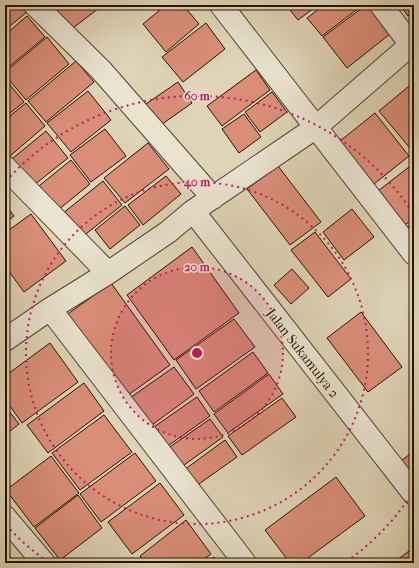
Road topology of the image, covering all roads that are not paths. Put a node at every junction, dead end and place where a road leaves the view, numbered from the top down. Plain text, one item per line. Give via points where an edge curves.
1 (36, 5) edge
2 (221, 5) edge
3 (381, 5) edge
4 (412, 43) edge
5 (315, 128) junction
6 (5, 167) edge
7 (212, 198) junction
8 (193, 211) junction
9 (414, 254) edge
10 (108, 273) junction
11 (50, 309) junction
12 (5, 340) edge
13 (414, 494) edge
14 (5, 517) edge
15 (44, 563) edge
16 (245, 563) edge

1 - 7 street via 101,70
2 - 5 street
3 - 4 street
4 - 5 street
5 - 7 street
5 - 9 street
6 - 10 street
7 - 8 street
8 - 10 street via 168,232
8 - 13 street, Jalan Sukamulya 2
10 - 11 street
11 - 12 street
11 - 16 street
14 - 15 street

